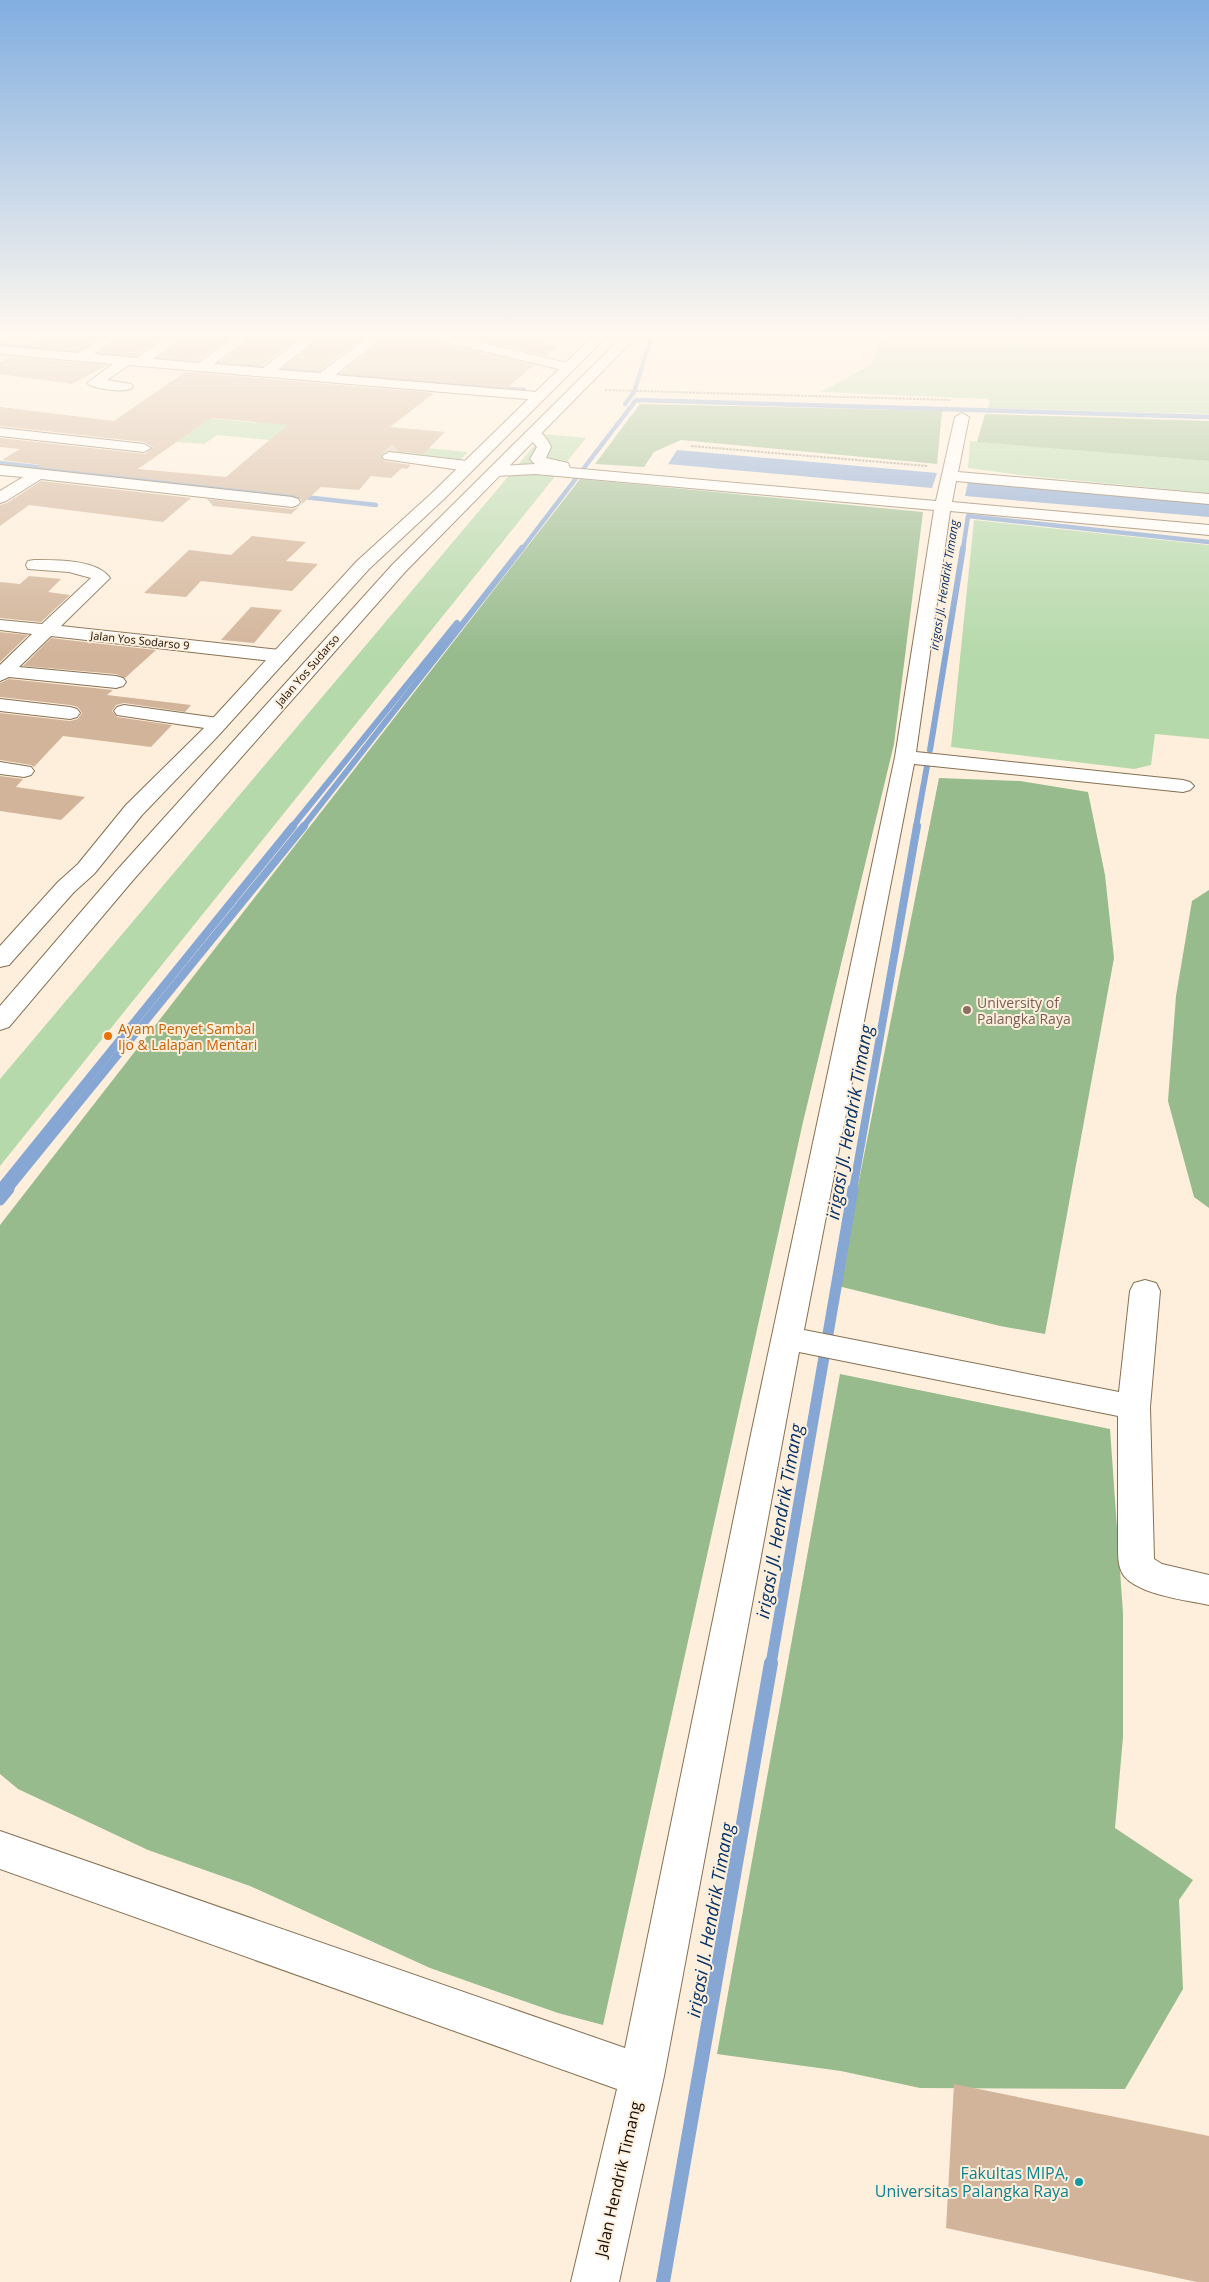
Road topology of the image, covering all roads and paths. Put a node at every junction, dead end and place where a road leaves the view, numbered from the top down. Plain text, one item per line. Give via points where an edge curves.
1 (85, 441) edge
2 (492, 441) edge
3 (524, 441) edge
4 (542, 441) edge
5 (957, 441) edge
6 (691, 446) dead end
7 (144, 448) dead end
8 (393, 452) dead end
9 (467, 466) junction
10 (0, 470) edge
11 (496, 470) junction
12 (404, 471) tunnel mouth
13 (38, 474) junction
14 (947, 487) junction
15 (0, 498) edge
16 (1209, 499) edge
17 (292, 502) dead end
18 (1209, 523) edge
19 (1209, 530) edge
20 (34, 565) dead end
21 (0, 625) edge
22 (47, 630) junction
23 (280, 656) junction
24 (2, 673) edge
25 (116, 682) dead end
26 (0, 705) edge
27 (124, 711) dead end
28 (70, 712) dead end
29 (218, 724) junction
30 (905, 757) junction
31 (0, 768) edge
32 (24, 771) dead end
33 (1183, 786) dead end
34 (86, 869) junction
35 (126, 874) junction
36 (0, 960) edge
37 (0, 1022) edge
38 (1145, 1291) dead end
39 (799, 1340) junction
40 (1134, 1407) junction
41 (1209, 1590) edge
42 (0, 1850) edge
43 (642, 2076) junction
44 (595, 2282) edge

1 - 7 street
2 - 9 street
3 - 11 street, Jalan Yos Sudarso
4 - 14 street via 544,447 538,459 550,464
5 - 14 street, Jalan Hendrik Timang
6 - 14 path via 860,462
8 - 9 street
9 - 12 street
9 - 23 street via 363,565
10 - 13 street
11 - 14 street
11 - 35 street, Jalan Yos Sudarso via 399,568
13 - 15 street
13 - 17 street
14 - 16 street
14 - 18 street
14 - 19 street
14 - 30 street, Jalan Hendrik Timang
20 - 22 street via 86,570 101,578
21 - 22 street, Jalan Yos Sodarso 9
22 - 23 street, Jalan Yos Sodarso 9
22 - 24 street
23 - 29 street
24 - 25 street
26 - 28 street
27 - 29 street
29 - 34 street via 134,810
30 - 33 street
30 - 39 street, Jalan Hendrik Timang
31 - 32 street
34 - 35 street
34 - 36 street
35 - 37 street, Jalan Yos Sudarso
38 - 40 street
39 - 40 street
39 - 43 street, Jalan Hendrik Timang
40 - 41 street via 1137,1566 1152,1577
42 - 43 street
43 - 44 street, Jalan Hendrik Timang

